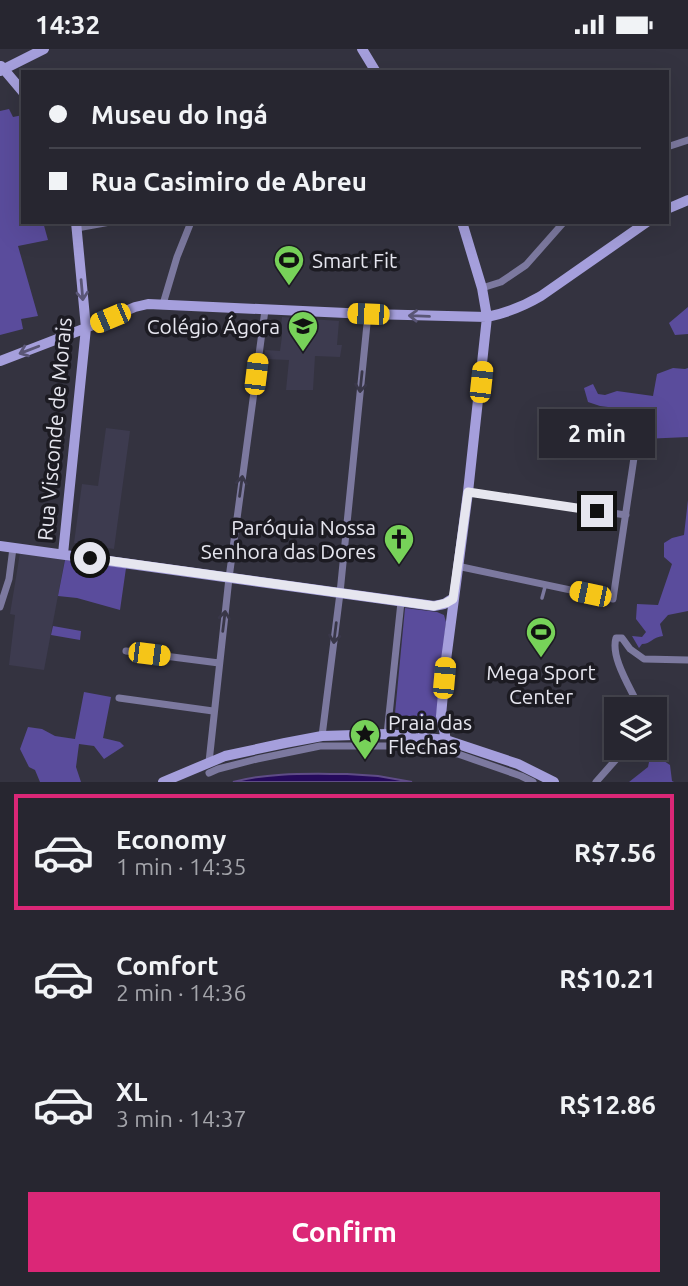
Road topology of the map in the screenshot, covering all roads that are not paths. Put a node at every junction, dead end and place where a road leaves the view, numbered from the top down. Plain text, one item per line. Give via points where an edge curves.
1 (44, 49) edge
2 (362, 49) edge
3 (1, 68) edge
4 (375, 70) edge
5 (21, 90) edge
6 (688, 140) edge
7 (669, 147) edge
8 (688, 199) edge
9 (669, 208) edge
10 (190, 224) edge
11 (463, 224) edge
12 (562, 224) edge
13 (644, 224) edge
14 (76, 225) edge
15 (482, 288) junction
16 (163, 304) junction
17 (265, 310) junction
18 (368, 314) junction
19 (487, 317) junction
20 (86, 328) junction
21 (0, 361) edge
22 (635, 451) dead end
23 (468, 492) junction
24 (626, 515) junction
25 (0, 546) edge
26 (13, 548) junction
27 (63, 554) junction
28 (457, 566) junction
29 (229, 578) junction
30 (545, 585) junction
31 (340, 593) junction
32 (542, 598) dead end
33 (453, 599) junction
34 (401, 602) junction
35 (434, 606) junction
36 (0, 607) edge
37 (450, 622) junction
38 (126, 651) dead end
39 (688, 660) edge
40 (219, 663) junction
41 (635, 697) edge
42 (118, 698) dead end
43 (213, 711) junction
44 (387, 734) junction
45 (322, 736) junction
46 (446, 740) junction
47 (615, 760) edge
48 (209, 767) junction
49 (163, 782) edge
50 (533, 782) edge
51 (554, 782) edge
52 (596, 782) edge

1 - 3 street
2 - 4 street
3 - 5 street
6 - 7 street
8 - 9 street
10 - 16 street
11 - 15 street
12 - 15 street via 526,265
13 - 19 street via 541,296
14 -> 20 street, Rua Visconde de Morais
15 - 19 street
16 - 17 street
16 - 20 street via 135,307
17 - 18 street
29 -> 17 street
19 -> 18 street
18 -> 31 street
19 - 23 street
20 -> 21 street
20 - 27 street, Rua Visconde de Morais
22 - 24 street
23 - 24 street
23 - 28 street
24 - 30 street via 613,599
25 - 26 street
26 - 27 street
26 - 36 street
27 - 29 street
28 - 30 street
28 - 33 street
29 - 31 street
40 -> 29 street
30 - 32 lane
31 - 34 street
31 -> 45 street
33 - 35 street
33 - 37 street
34 - 35 street
34 - 44 street
35 - 37 street
37 - 46 street via 441,716
38 - 40 street
39 - 41 street via 645,659 622,638 616,638 617,657
40 - 43 street
42 - 43 street
43 - 48 street
44 - 45 street
44 - 46 street
45 - 48 street via 243,752
46 - 51 street via 518,764
47 - 52 street
48 - 49 street
48 - 50 street via 218,769 320,745 418,746 458,754

